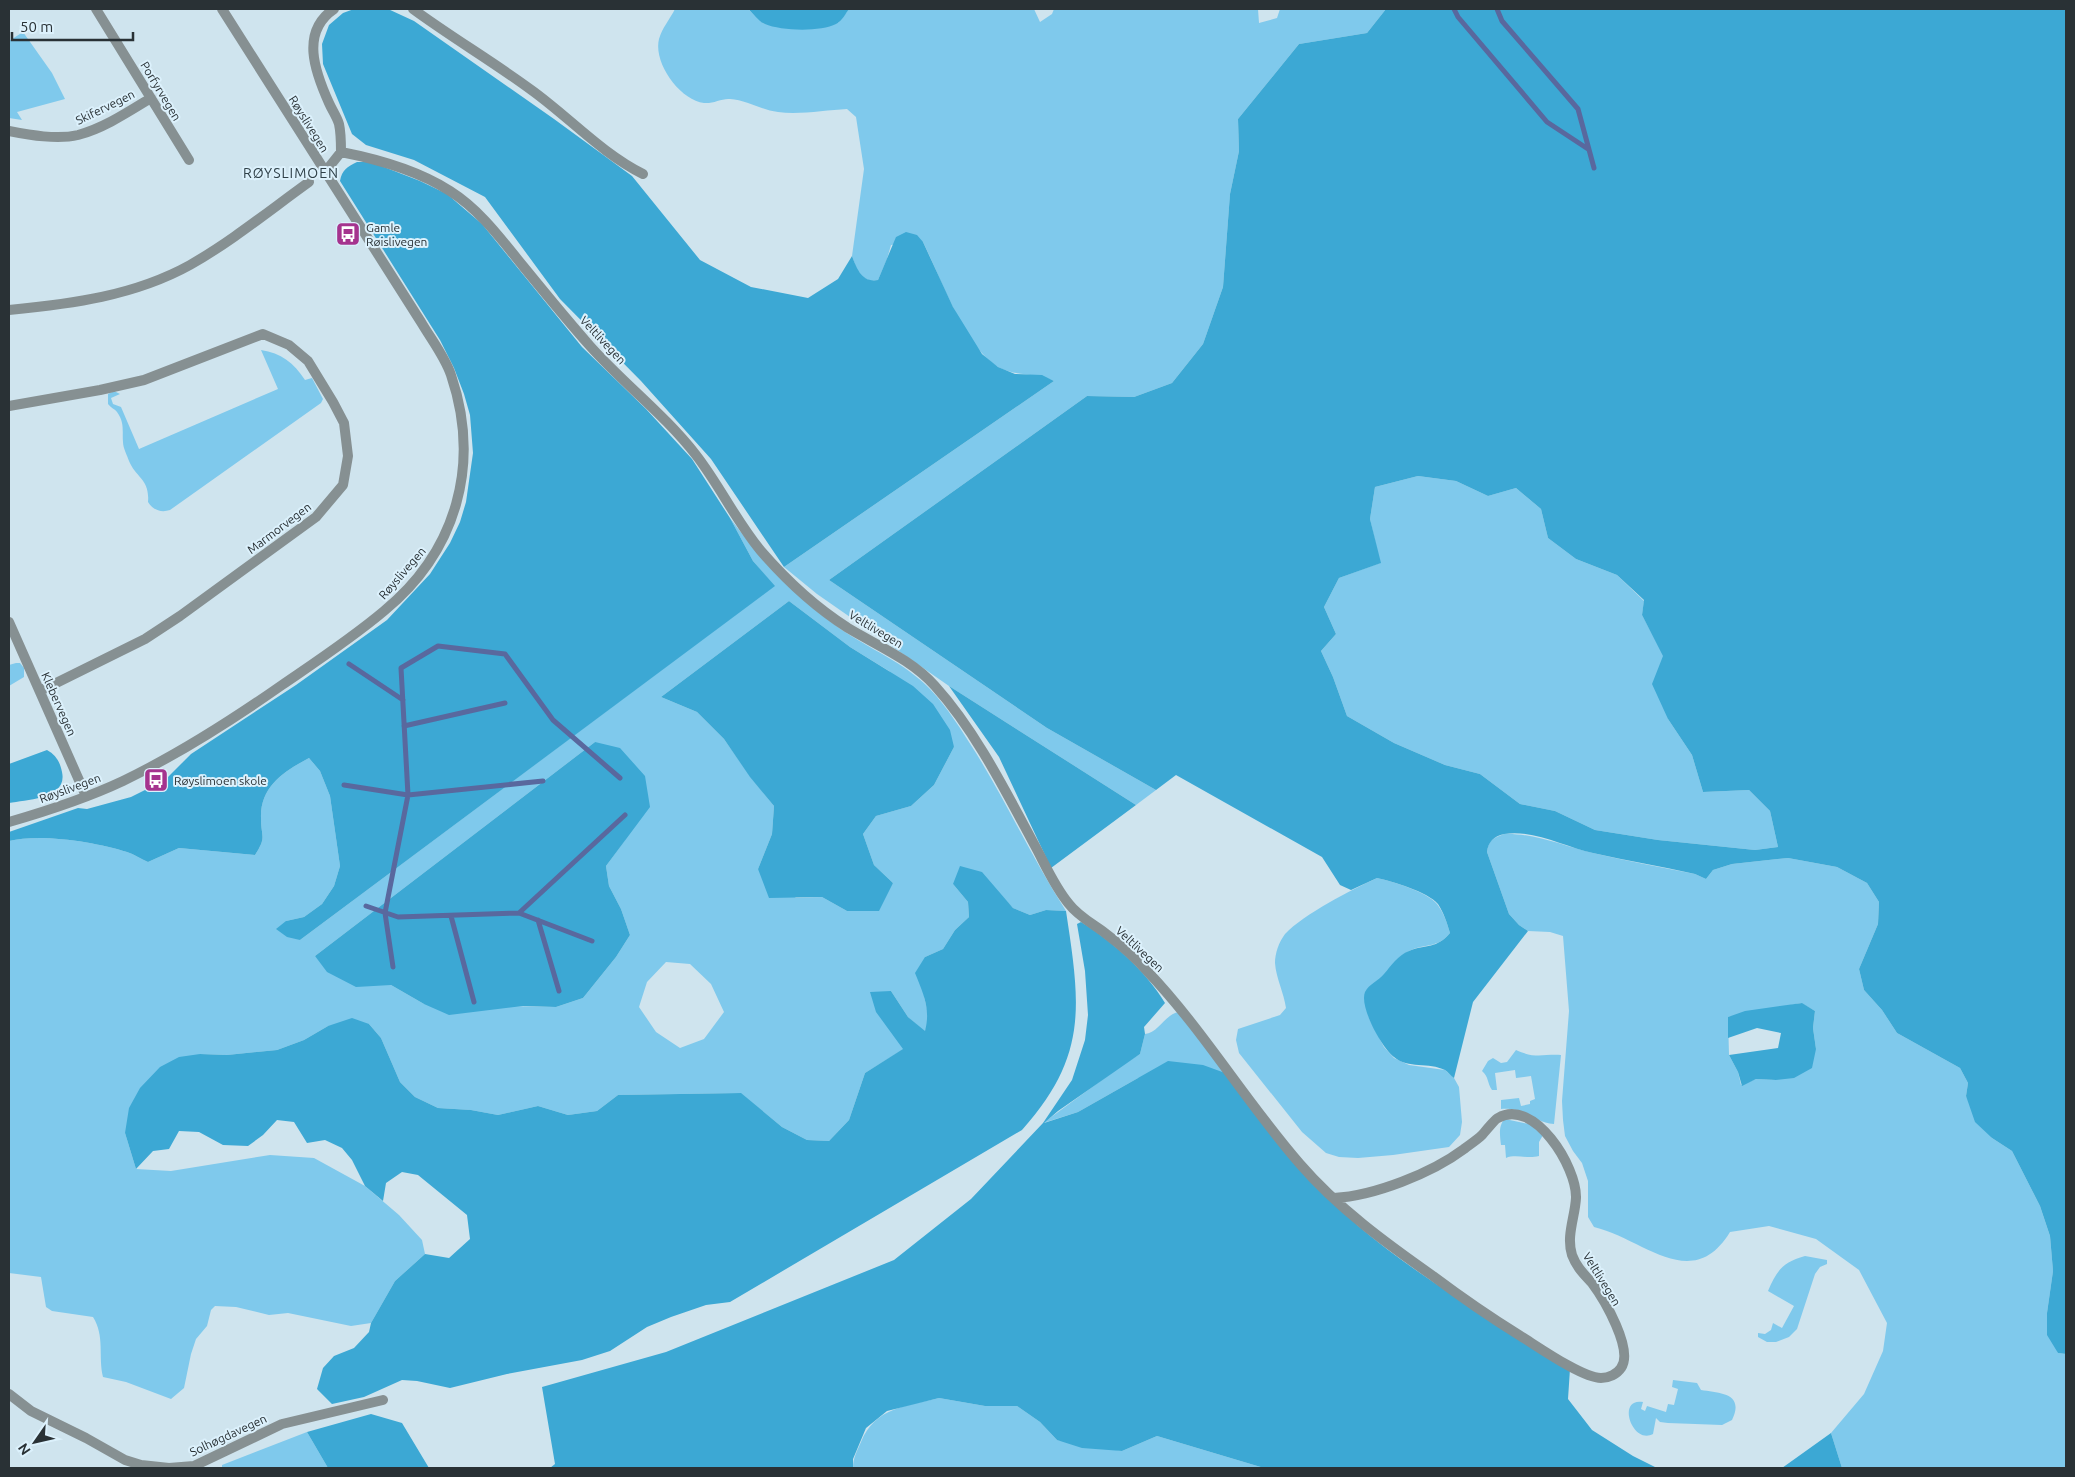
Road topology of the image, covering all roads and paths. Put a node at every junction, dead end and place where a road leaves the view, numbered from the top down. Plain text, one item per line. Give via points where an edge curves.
1 (96, 9) edge
2 (222, 9) edge
3 (334, 9) edge
4 (413, 9) edge
5 (151, 98) junction
6 (9, 131) edge
7 (341, 152) junction
8 (189, 160) dead end
9 (324, 172) junction
10 (643, 174) dead end
11 (309, 182) dead end
12 (9, 310) edge
13 (9, 406) edge
14 (9, 622) edge
15 (40, 692) junction
16 (86, 796) junction
17 (9, 822) edge
18 (1334, 1198) junction
19 (9, 1394) edge
20 (383, 1400) dead end

1 - 5 street, Porfyrvegen
2 - 9 street, Røyslivegen
3 - 7 street via 317,27 312,46 314,65 339,125
4 - 10 street via 530,89 626,165
5 - 6 street, Skifervegen via 77,135 60,137
5 - 8 street, Porfyrvegen
7 - 9 street
7 - 18 street, Veltlivegen via 394,166 447,189 469,205 492,227 597,353 694,453 756,545 783,575 816,606 916,669 938,688 998,778 1072,909 1125,949 1148,972 1197,1028 1281,1141
9 - 16 street, Røyslivegen via 421,322 450,373 465,438 457,506 434,554 412,584 386,610 258,702 196,741 122,782
11 - 12 street via 232,239 189,266 158,280 110,296 60,306
13 - 15 street, Marmorvegen via 144,380 263,334 289,345 308,361 344,423 348,456 343,485 325,508 289,538 145,639
14 - 15 street, Klebervegen
15 - 16 street, Klebervegen
16 - 17 street, Røyslivegen
18 - 18 street, Veltlivegen via 1397,1251 1507,1328 1561,1361 1586,1375 1602,1378 1615,1375 1622,1367 1625,1356 1617,1328 1595,1286 1579,1269 1569,1244 1576,1196 1570,1168 1548,1135 1524,1116 1502,1116 1462,1150 1436,1166 1367,1194
19 - 20 street, Solhøgdavegen via 31,1411 124,1460 169,1468 194,1466 282,1424

